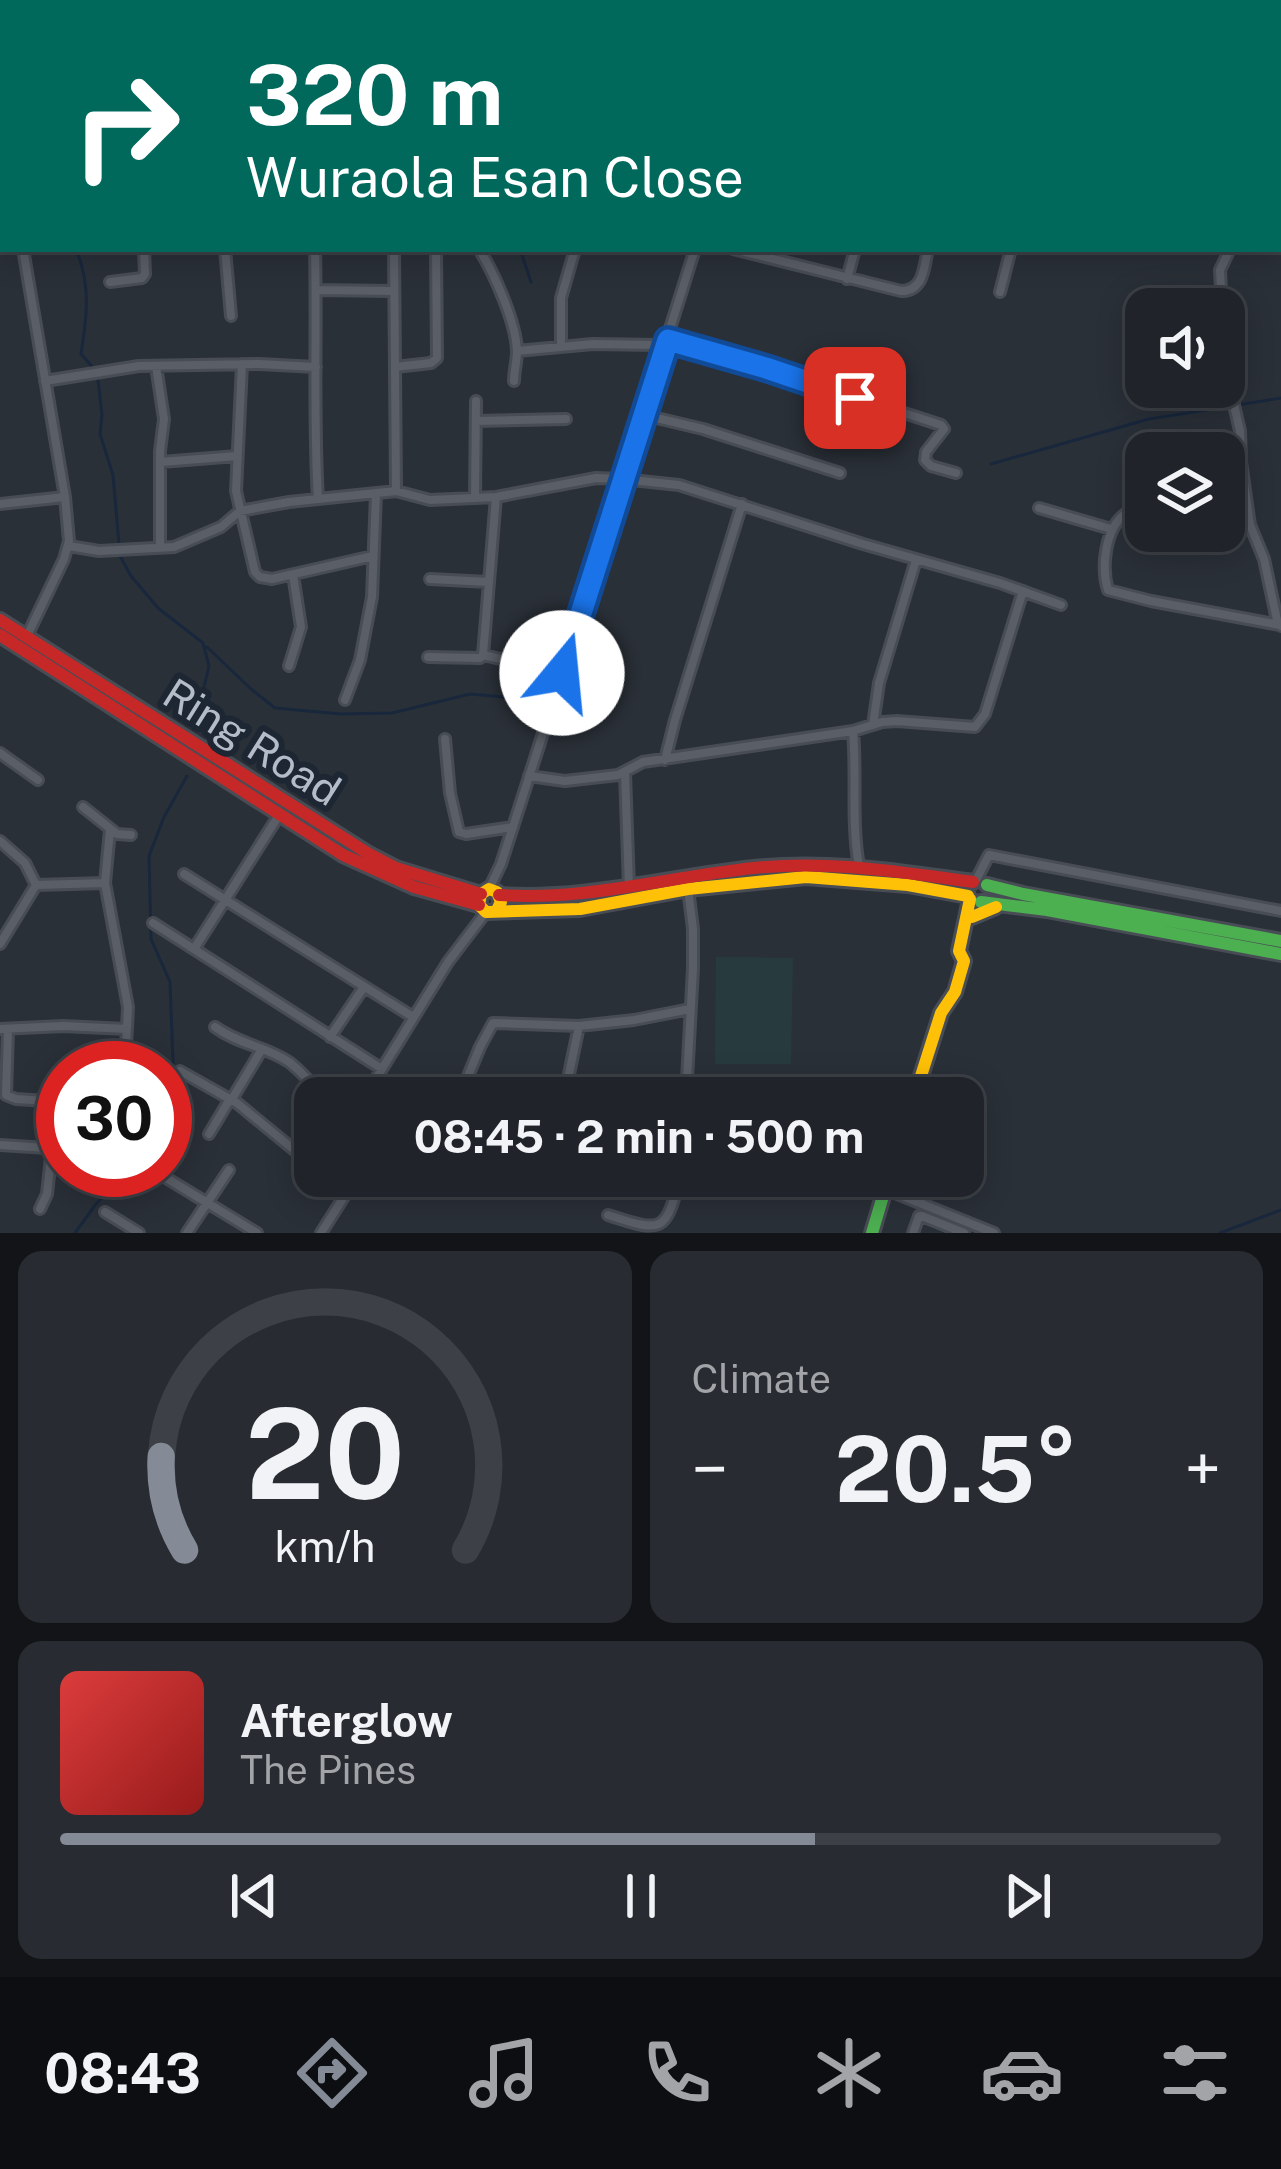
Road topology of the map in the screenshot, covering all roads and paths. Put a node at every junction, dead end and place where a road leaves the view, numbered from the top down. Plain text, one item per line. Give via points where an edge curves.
1 (23, 252) edge
2 (144, 252) edge
3 (225, 252) edge
4 (315, 252) edge
5 (394, 252) edge
6 (436, 252) edge
7 (481, 252) edge
8 (574, 252) edge
9 (693, 252) edge
10 (745, 252) edge
11 (854, 252) edge
12 (927, 252) edge
13 (1010, 252) edge
14 (1229, 252) edge
15 (847, 279) junction
16 (110, 282) dead end
17 (1221, 288) edge
18 (316, 290) junction
19 (393, 291) junction
20 (1000, 292) dead end
21 (231, 316) dead end
22 (668, 340) junction
23 (561, 346) junction
24 (517, 351) junction
25 (242, 364) junction
26 (156, 366) junction
27 (316, 367) junction
28 (395, 367) junction
29 (46, 381) junction
30 (514, 381) dead end
31 (476, 401) dead end
32 (1235, 408) edge
33 (644, 415) junction
34 (566, 419) dead end
35 (476, 421) junction
36 (238, 456) junction
37 (161, 462) junction
38 (840, 473) dead end
39 (956, 473) dead end
40 (622, 478) junction
41 (396, 491) junction
42 (376, 494) junction
43 (65, 497) junction
44 (475, 497) junction
45 (496, 497) junction
46 (318, 499) junction
47 (0, 504) edge
48 (742, 504) junction
49 (1039, 508) dead end
50 (240, 511) junction
51 (1125, 514) edge
52 (1245, 524) edge
53 (1250, 525) junction
54 (1111, 529) junction
55 (160, 546) junction
56 (69, 547) junction
57 (374, 556) junction
58 (916, 560) junction
59 (293, 575) junction
60 (430, 580) dead end
61 (488, 582) junction
62 (1023, 592) junction
63 (1061, 605) dead end
64 (0, 620) edge
65 (1281, 625) edge
66 (0, 635) edge
67 (26, 638) junction
68 (483, 655) junction
69 (428, 657) dead end
70 (289, 665) dead end
71 (562, 673) junction
72 (345, 700) dead end
73 (872, 725) junction
74 (853, 731) junction
75 (445, 740) dead end
76 (0, 752) edge
77 (665, 760) junction
78 (625, 773) junction
79 (529, 776) junction
80 (38, 780) dead end
81 (83, 807) dead end
82 (279, 815) junction
83 (513, 827) junction
84 (110, 829) junction
85 (131, 835) dead end
86 (0, 841) edge
87 (859, 866) junction
88 (184, 874) dead end
89 (105, 883) junction
90 (36, 885) junction
91 (629, 887) junction
92 (688, 889) junction
93 (977, 891) junction
94 (228, 899) junction
95 (489, 901) junction
96 (1005, 904) junction
97 (1281, 911) edge
98 (969, 922) junction
99 (153, 923) dead end
100 (0, 941) edge
101 (1281, 941) edge
102 (194, 949) junction
103 (1281, 953) edge
104 (364, 987) junction
105 (690, 1009) junction
106 (413, 1017) junction
107 (579, 1026) junction
108 (215, 1027) dead end
109 (4, 1029) edge
110 (128, 1029) junction
111 (330, 1037) junction
112 (127, 1041) edge
113 (262, 1049) junction
114 (382, 1070) junction
115 (303, 1077) edge
116 (378, 1077) edge
117 (469, 1077) edge
118 (568, 1077) edge
119 (687, 1077) edge
120 (921, 1077) edge
121 (192, 1078) edge
122 (231, 1099) junction
123 (36, 1100) edge
124 (209, 1134) dead end
125 (0, 1145) edge
126 (36, 1147) edge
127 (294, 1150) edge
128 (229, 1170) dead end
129 (192, 1193) edge
130 (46, 1197) edge
131 (344, 1197) edge
132 (674, 1197) edge
133 (883, 1197) edge
134 (918, 1197) edge
135 (208, 1202) junction
136 (40, 1210) dead end
137 (104, 1212) dead end
138 (608, 1215) dead end
139 (139, 1233) edge
140 (188, 1233) edge
141 (257, 1233) edge
142 (321, 1233) edge
143 (872, 1233) edge
144 (913, 1233) edge
145 (964, 1233) edge
146 (994, 1233) edge

1 - 29 street
2 - 16 street via 142,278
3 - 21 street
4 - 18 street
5 - 19 street
6 - 28 street via 436,358
7 - 24 street via 501,290
8 - 23 street via 561,298
9 - 22 street
10 - 15 street
11 - 15 street
12 - 15 street via 910,291
13 - 20 street
14 - 17 street
18 - 19 street
18 - 27 street
19 - 28 street
22 - 23 street
22 - 33 street
22 - 39 street via 941,425 925,460
23 - 24 street
24 - 30 street
25 - 26 street
25 - 27 street
25 - 36 street
26 - 29 street
26 - 37 street
27 - 46 street
28 - 41 street
29 - 43 street
31 - 35 street
32 - 53 street
33 - 38 street
33 - 40 street
34 - 35 street
35 - 44 street
36 - 37 street
36 - 50 street
37 - 55 street
40 - 45 street
40 - 48 street
40 - 71 street
41 - 42 street
41 - 44 street via 430,500
42 - 46 street
42 - 57 street
43 - 47 street
43 - 56 street
44 - 45 street
45 - 61 street
46 - 50 street
48 - 58 street
48 - 77 street
49 - 54 street
50 - 55 street via 201,537
50 - 59 street via 255,572 264,579
51 - 54 street
52 - 53 street
53 - 65 street
54 - 65 street via 1105,586 1112,593
55 - 56 street
56 - 67 street
57 - 59 street
57 - 72 street via 363,646
58 - 62 street
58 - 73 street
59 - 70 street via 301,627
60 - 61 street
61 - 68 street
62 - 63 street
62 - 73 street via 975,727
64 - 67 main road, Ring Road
66 - 82 main road, Ring Road
67 - 95 main road, Ring Road via 369,854
68 - 69 street
68 - 71 street
71 - 79 street
73 - 74 street
74 - 77 street
74 - 87 street
75 - 83 street via 459,832
76 - 80 street
77 - 78 street
78 - 79 street via 565,781
78 - 91 street
79 - 83 street
81 - 84 street
82 - 94 street
82 - 95 main road, Ring Road via 413,887
83 - 95 street
84 - 85 street
84 - 89 street
86 - 90 street
87 - 91 main road, Ring Road via 754,868
87 - 93 main road, Ring Road
88 - 94 street
89 - 90 street
89 - 110 street
90 - 100 street
91 - 95 main road, Ring Road
92 - 93 main road, Ring Road via 806,877
92 - 95 main road, Ring Road via 580,909
92 - 105 street
93 - 96 main road, Ring Road
93 - 97 street via 988,854
93 - 98 main road
93 - 101 main road, Ring Road
94 - 102 street
94 - 104 street
95 - 106 street
96 - 98 main road
96 - 103 main road, Ring Road
98 - 120 main road via 955,992
99 - 102 street
102 - 111 street
104 - 106 street
104 - 111 street
105 - 107 street
105 - 119 street
106 - 114 street
107 - 117 street via 493,1023
107 - 118 street
108 - 113 street
109 - 110 street
109 - 123 street via 6,1095
110 - 112 street
111 - 114 street
113 - 115 street
113 - 122 street
114 - 116 street
121 - 122 street
122 - 124 street
122 - 127 street
125 - 126 street
128 - 135 street
129 - 135 street
130 - 136 street
131 - 142 street
132 - 138 street via 667,1218 649,1231
133 - 143 main road
134 - 146 street
135 - 140 street
135 - 141 street
137 - 139 street
144 - 145 street via 922,1216

